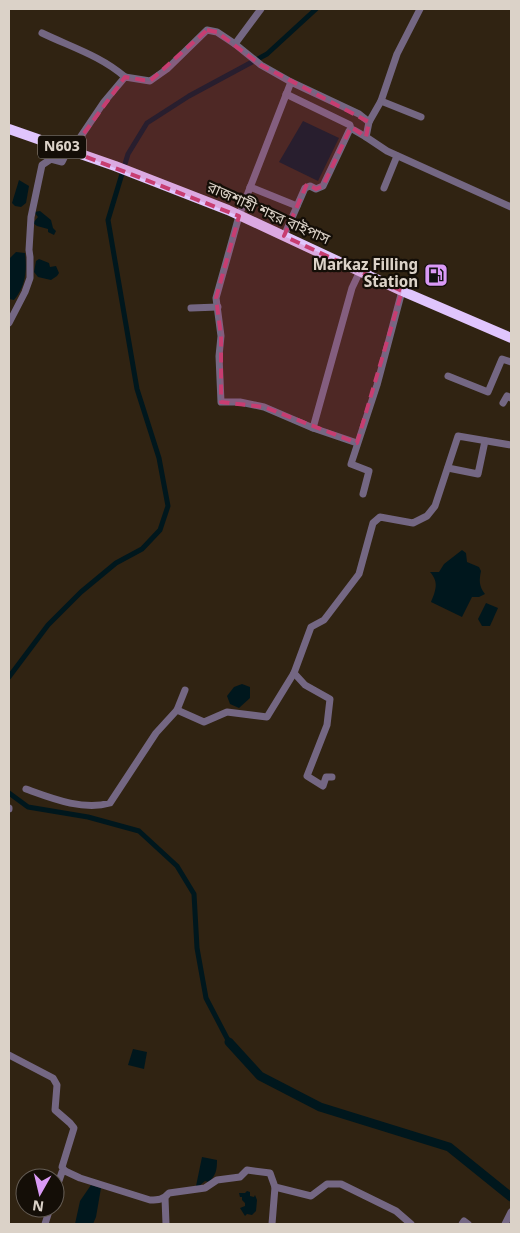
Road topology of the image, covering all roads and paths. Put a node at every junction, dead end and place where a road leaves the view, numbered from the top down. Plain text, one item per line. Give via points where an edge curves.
1 (261, 9) edge
2 (420, 9) edge
3 (42, 33) dead end
4 (235, 44) junction
5 (125, 77) junction
6 (291, 82) junction
7 (286, 94) junction
8 (381, 101) junction
9 (421, 117) dead end
10 (369, 122) junction
11 (9, 129) edge
12 (351, 130) junction
13 (366, 137) junction
14 (70, 150) junction
15 (397, 156) junction
16 (250, 187) junction
17 (384, 188) dead end
18 (297, 206) junction
19 (511, 207) edge
20 (239, 216) junction
21 (284, 236) junction
22 (360, 271) junction
23 (402, 291) junction
24 (218, 307) junction
25 (191, 308) dead end
26 (9, 322) edge
27 (511, 337) edge
28 (511, 362) edge
29 (448, 376) dead end
30 (511, 398) edge
31 (503, 403) dead end
32 (313, 428) junction
33 (485, 440) junction
34 (357, 443) junction
35 (511, 445) edge
36 (448, 468) junction
37 (363, 494) dead end
38 (294, 673) junction
39 (185, 690) dead end
40 (176, 710) junction
41 (332, 777) dead end
42 (26, 789) dead end
43 (9, 1055) edge
44 (66, 1171) joint
45 (275, 1187) junction
46 (165, 1198) junction
47 (511, 1212) edge
48 (166, 1224) edge
49 (272, 1224) edge
50 (411, 1224) edge
51 (462, 1224) edge
52 (468, 1224) edge
53 (505, 1224) edge

1 - 4 street
2 - 8 street via 398,54
3 - 5 street via 98,57
4 - 5 street via 208,30 167,70 150,81
4 - 6 street via 261,65
5 - 14 street
6 - 7 street
6 - 10 street via 359,114
7 - 12 street via 350,125
7 - 16 street
8 - 9 street
8 - 10 street
10 - 13 street
11 - 14 highway, রাজশাহী শহর বাইপাস / N603
12 - 13 street
12 - 18 street via 322,186 305,188
13 - 15 street
14 - 20 highway, রাজশাহী শহর বাইপাস / N603
14 - 26 street via 62,162 51,159 42,165 31,217 30,278
15 - 17 street
15 - 19 street
16 - 18 street
16 - 20 street
18 - 21 street
20 - 21 highway, রাজশাহী শহর বাইপাস / N603
20 - 24 street via 216,298
21 - 22 highway, রাজশাহী শহর বাইপাস / N603
22 - 23 highway, রাজশাহী শহর বাইপাস / N603
22 - 32 street via 352,288
23 - 27 highway, রাজশাহী শহর বাইপাস / N603
23 - 34 street via 377,385
24 - 25 street
24 - 32 street via 221,402 264,407
28 - 29 street via 502,359 488,392
30 - 31 street via 507,396
32 - 34 street
33 - 35 street
33 - 36 street via 458,436
33 - 36 street via 478,474
34 - 37 street via 351,464 369,471
36 - 38 street via 435,506 427,516 413,523 380,518 373,523 359,574 324,620 311,628
38 - 40 street via 267,718 227,712 204,722
38 - 41 street via 305,685 330,699 327,725 307,776 323,786 326,777
39 - 40 street
40 - 42 street via 156,732 110,803 100,806 52,799
43 - 44 street via 53,1078 57,1085 55,1110 74,1128 62,1167
44 - 46 street via 150,1200
45 - 46 street via 270,1173 247,1170 240,1177 217,1180 205,1188 169,1194
45 - 49 street
45 - 50 street via 311,1196 327,1184 341,1184 396,1211
46 - 48 street
47 - 53 street
51 - 52 street via 464,1221

